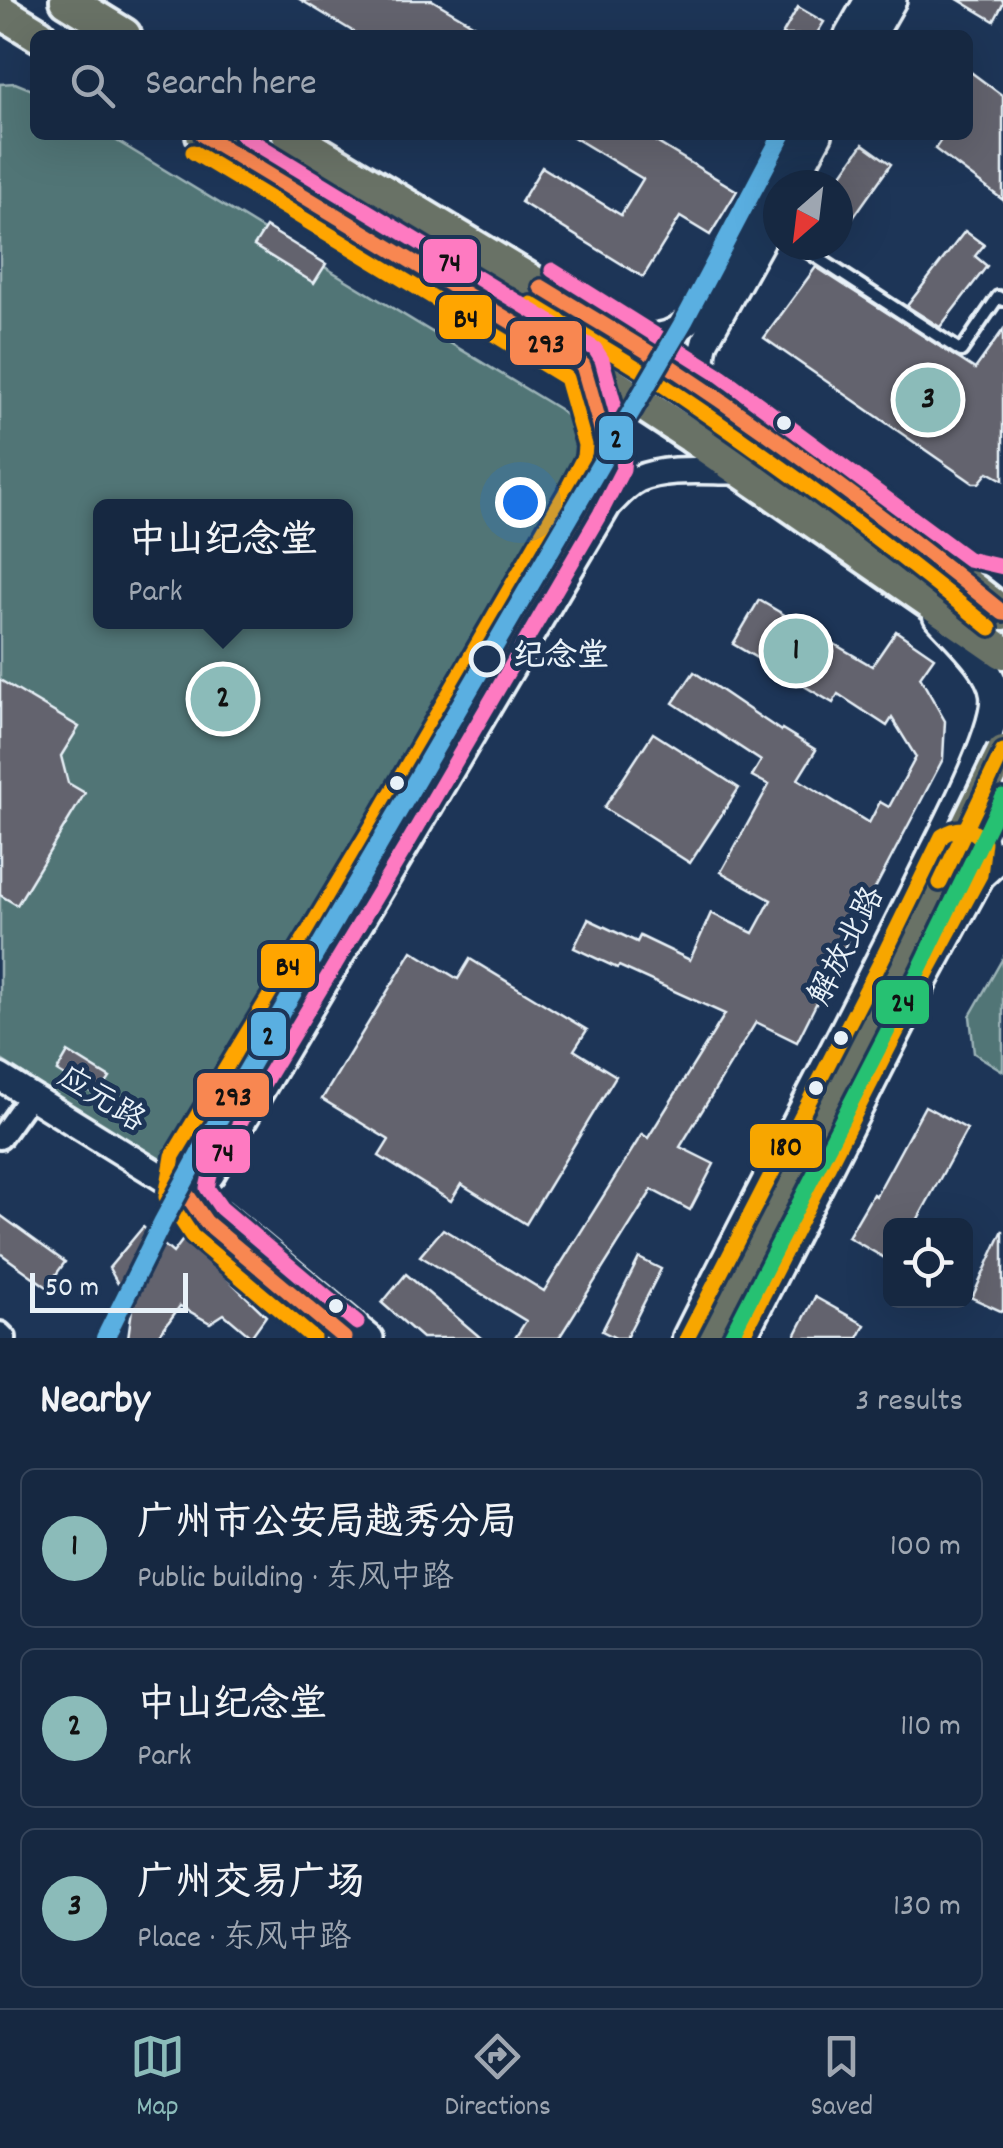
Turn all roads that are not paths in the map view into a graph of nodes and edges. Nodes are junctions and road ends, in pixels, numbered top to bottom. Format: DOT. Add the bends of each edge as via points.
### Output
graph roads {
  1 [pos="67,0"];
  2 [pos="868,0"];
  3 [pos="893,0"];
  4 [pos="0,11"];
  5 [pos="31,30"];
  6 [pos="116,30"];
  7 [pos="851,30"];
  8 [pos="877,30"];
  9 [pos="211,140"];
  10 [pos="297,140"];
  11 [pos="790,140"];
  12 [pos="816,140"];
  13 [pos="800,170"];
  14 [pos="763,243"];
  15 [pos="821,260"];
  16 [pos="1003,300"];
  17 [pos="612,330"];
  18 [pos="583,366"];
  19 [pos="710,392"];
  20 [pos="742,471"];
  21 [pos="959,577"];
  22 [pos="1003,588"];
  23 [pos="917,593"];
  24 [pos="1003,598"];
  25 [pos="1003,613"];
  26 [pos="1003,652"];
  27 [pos="1003,675"];
  28 [pos="1003,751"];
  29 [pos="1003,781"];
  30 [pos="942,836"];
  31 [pos="1003,854"];
  32 [pos="980,876"];
  33 [pos="0,1076"];
  34 [pos="30,1096"];
  35 [pos="0,1138"];
  36 [pos="185,1192"];
  37 [pos="344,1338"];
  38 [pos="370,1338"];
  39 [pos="687,1338"];
  40 [pos="708,1338"];
  41 [pos="722,1338"];
  42 [pos="741,1338"];
  1 -- 6 [label="highway"];
  2 -- 7 [label="street"];
  3 -- 8 [label="street"];
  4 -- 5 [label="highway"];
  9 -- 18 [label="highway"];
  10 -- 17 [label="highway"];
  11 -- 17 [label="street" via="692,320 668,334 641,338"];
  12 -- 13 [label="street"];
  14 -- 19 [label="street" via="705,342 703,374"];
  15 -- 16 [label="lane" via="961,350 998,297"];
  17 -- 19 [label="highway"];
  18 -- 20 [label="highway"];
  18 -- 36 [label="street" via="605,443 598,477 192,1163"];
  19 -- 21 [label="highway"];
  20 -- 23 [label="highway"];
  20 -- 36 [label="street" via="654,474 626,486 608,505 211,1175"];
  21 -- 22 [label="main road"];
  21 -- 24 [label="main road"];
  21 -- 25 [label="highway"];
  23 -- 26 [label="highway"];
  23 -- 27 [label="main road"];
  23 -- 30 [label="main road, 解放北路" via="978,662 995,694 978,758"];
  28 -- 40 [label="main road, 解放北路, bridge"];
  29 -- 41 [label="main road, 解放北路"];
  30 -- 32 [label="street" via="962,827 981,836"];
  30 -- 39 [label="main road, 解放北路"];
  31 -- 32 [label="main road"];
  32 -- 42 [label="main road"];
  33 -- 34 [label="street, 应元路"];
  34 -- 35 [label="street"];
  34 -- 36 [label="street, 应元路"];
  36 -- 37 [label="street, 应元路" via="206,1222"];
  36 -- 38 [label="street" via="222,1214"];
}
